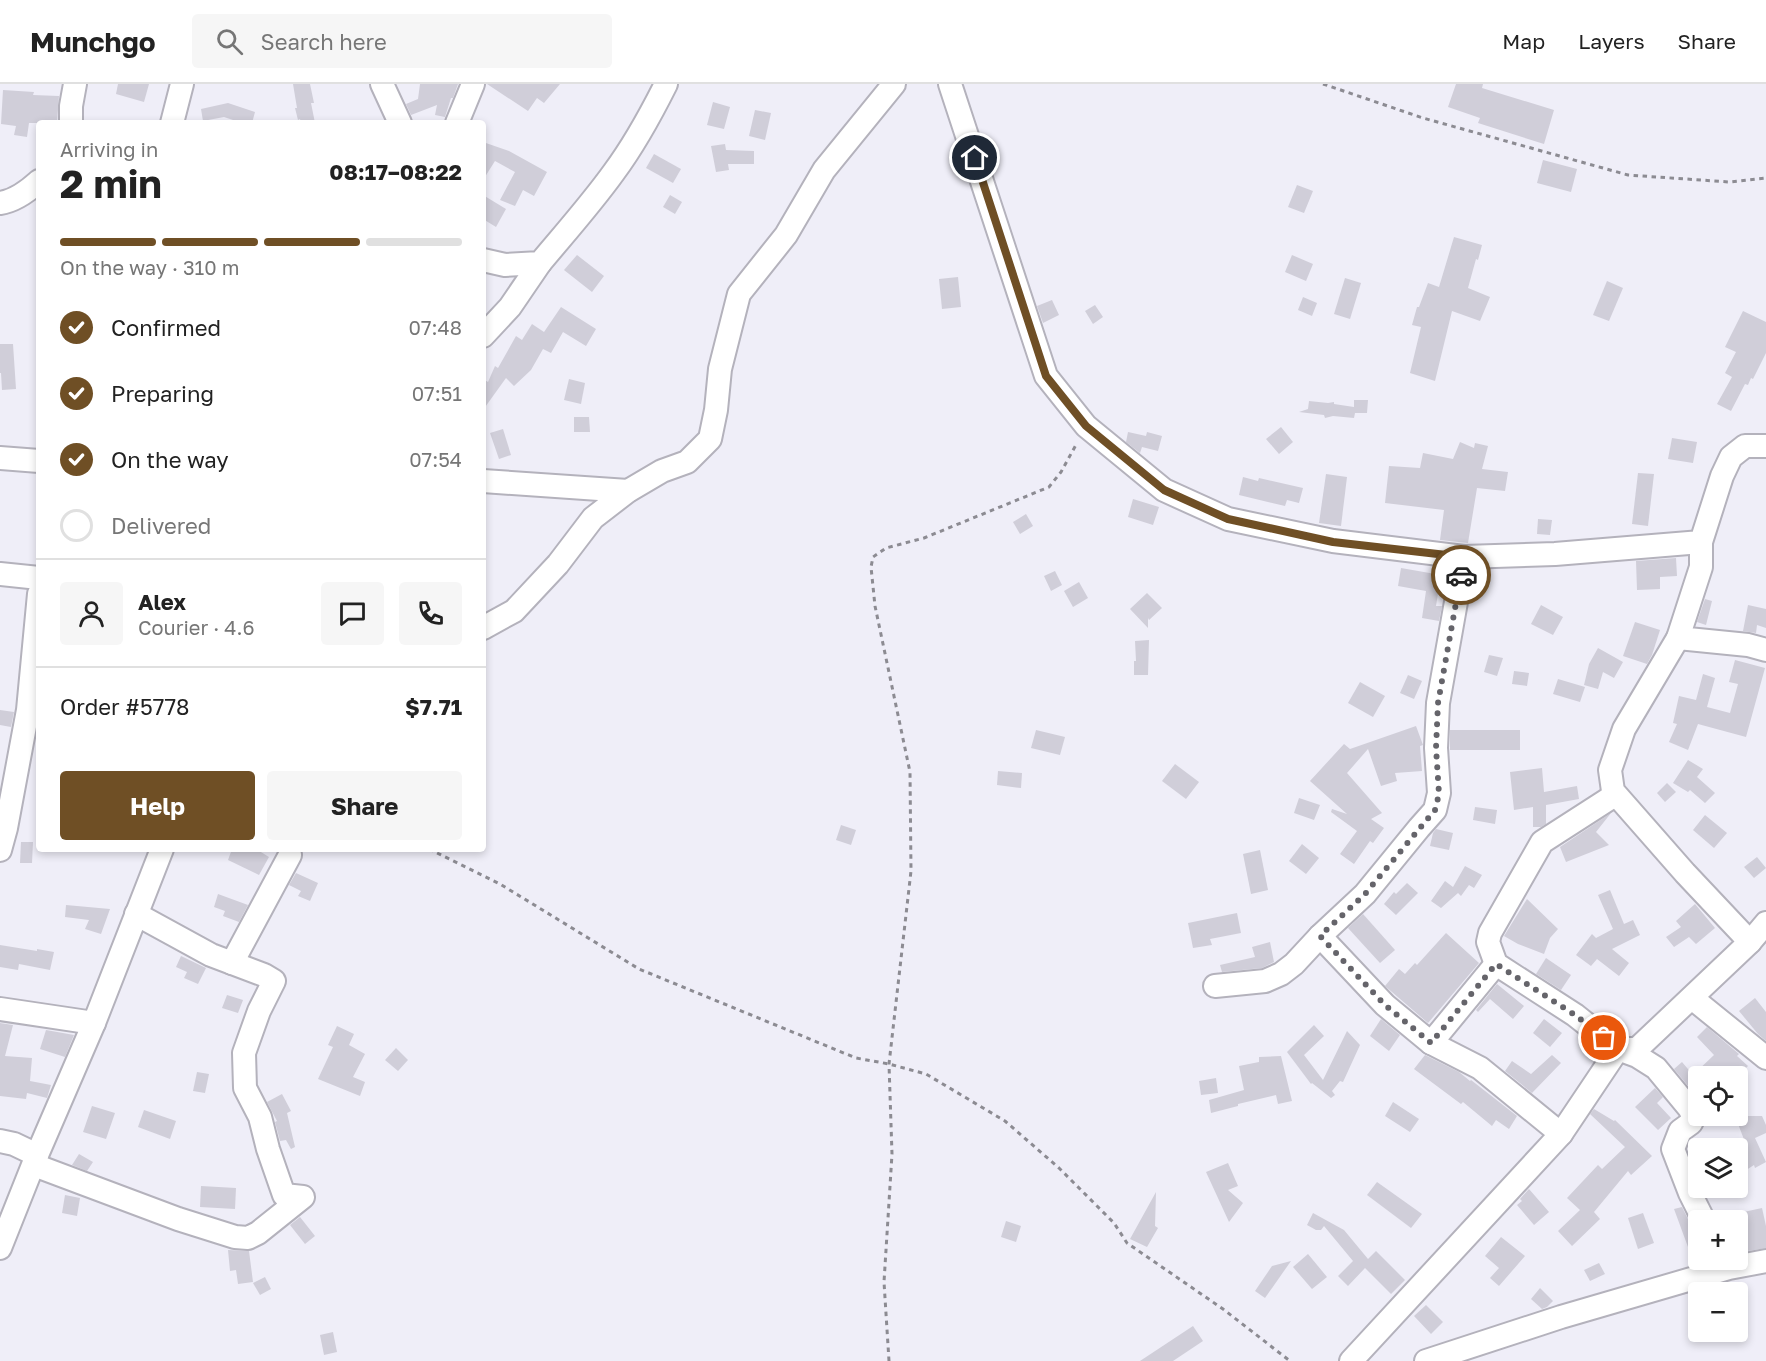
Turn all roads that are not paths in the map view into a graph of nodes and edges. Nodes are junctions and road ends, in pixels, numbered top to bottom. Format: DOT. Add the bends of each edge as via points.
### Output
graph roads {
  1 [pos="75,84"];
  2 [pos="182,84"];
  3 [pos="382,84"];
  4 [pos="473,84"];
  5 [pos="666,84"];
  6 [pos="894,84"];
  7 [pos="950,84"];
  8 [pos="71,120"];
  9 [pos="173,120"];
  10 [pos="398,120"];
  11 [pos="459,120"];
  12 [pos="36,184"];
  13 [pos="0,203"];
  14 [pos="486,261"];
  15 [pos="540,263"];
  16 [pos="486,333"];
  17 [pos="1765,443"];
  18 [pos="0,458"];
  19 [pos="36,461"];
  20 [pos="486,482"];
  21 [pos="628,491"];
  22 [pos="1701,542"];
  23 [pos="1464,557"];
  24 [pos="0,574"];
  25 [pos="36,578"];
  26 [pos="36,626"];
  27 [pos="486,626"];
  28 [pos="1678,638"];
  29 [pos="1766,650"];
  30 [pos="1615,795"];
  31 [pos="0,850"];
  32 [pos="161,852"];
  33 [pos="290,855"];
  34 [pos="136,914"];
  35 [pos="1766,923"];
  36 [pos="1320,936"];
  37 [pos="1750,942"];
  38 [pos="232,963"];
  39 [pos="1496,964"];
  40 [pos="1215,986"];
  41 [pos="1692,998"];
  42 [pos="0,1009"];
  43 [pos="94,1023"];
  44 [pos="1431,1043"];
  45 [pos="1618,1049"];
  46 [pos="1766,1058"];
  47 [pos="1561,1134"];
  48 [pos="0,1141"];
  49 [pos="36,1160"];
  50 [pos="1698,1210"];
  51 [pos="0,1248"];
  52 [pos="1766,1261"];
  53 [pos="1748,1262"];
  54 [pos="1708,1270"];
  55 [pos="1480,1353"];
  56 [pos="1351,1361"];
  57 [pos="1426,1361"];
  1 -- 8 [label="street"];
  2 -- 9 [label="street"];
  3 -- 10 [label="street"];
  4 -- 11 [label="street"];
  5 -- 15 [label="street" via="615,171"];
  6 -- 21 [label="street" via="824,170 786,235 739,294 720,369 710,439 687,462"];
  7 -- 23 [label="street" via="1046,376 1086,426 1164,490 1228,519 1333,542"];
  12 -- 13 [label="street"];
  14 -- 15 [label="street" via="505,265"];
  15 -- 16 [label="street" via="510,307"];
  17 -- 22 [label="street" via="1745,446 1731,457"];
  18 -- 19 [label="street"];
  20 -- 21 [label="street"];
  21 -- 27 [label="street" via="593,518 558,564 514,611"];
  22 -- 23 [label="street"];
  22 -- 28 [label="street" via="1701,567"];
  23 -- 36 [label="street" via="1438,703 1439,794 1435,810 1365,894"];
  24 -- 25 [label="street"];
  26 -- 31 [label="street" via="28,710"];
  28 -- 29 [label="street"];
  28 -- 30 [label="street" via="1624,729 1610,770"];
  30 -- 37 [label="street"];
  30 -- 39 [label="street" via="1542,842 1490,933 1488,942"];
  32 -- 34 [label="street"];
  33 -- 38 [label="street"];
  34 -- 38 [label="street"];
  34 -- 43 [label="street"];
  35 -- 37 [label="street"];
  36 -- 40 [label="street" via="1281,974 1265,981"];
  36 -- 44 [label="street" via="1385,1005"];
  37 -- 41 [label="street"];
  38 -- 49 [label="street" via="274,981 244,1053 245,1088 260,1117 284,1195 303,1197 258,1233 248,1238 235,1237 178,1219"];
  39 -- 44 [label="street"];
  39 -- 45 [label="street" via="1575,1015"];
  41 -- 45 [label="street" via="1637,1049"];
  41 -- 46 [label="street"];
  42 -- 43 [label="street"];
  43 -- 49 [label="street"];
  44 -- 47 [label="street" via="1480,1068"];
  45 -- 47 [label="street"];
  45 -- 50 [label="street" via="1656,1068 1694,1117 1680,1131 1673,1149"];
  47 -- 56 [label="street"];
  48 -- 49 [label="street" via="14,1144"];
  49 -- 51 [label="street"];
  52 -- 53 [label="street"];
  54 -- 55 [label="street" via="1561,1317"];
  55 -- 57 [label="street"];
}
